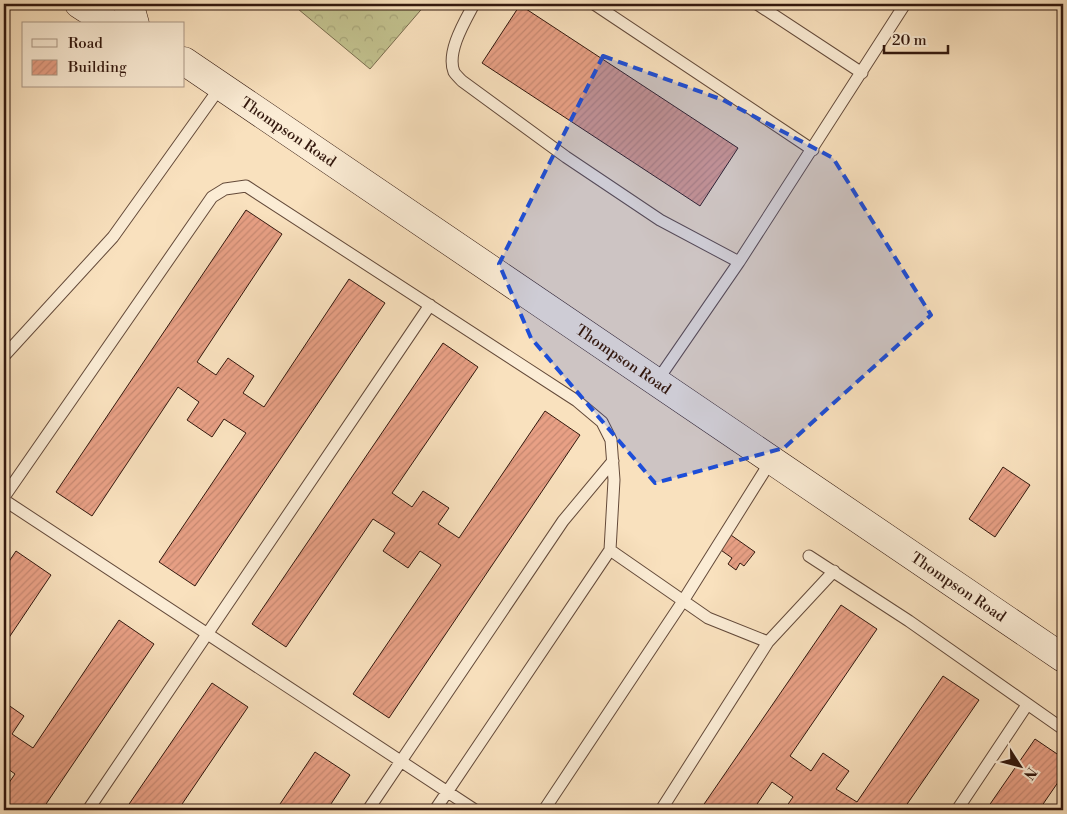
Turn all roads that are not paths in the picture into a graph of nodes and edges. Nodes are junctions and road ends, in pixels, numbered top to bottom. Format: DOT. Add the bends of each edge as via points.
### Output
graph roads {
  1 [pos="79,4"];
  2 [pos="126,4"];
  3 [pos="474,4"];
  4 [pos="594,4"];
  5 [pos="757,4"];
  6 [pos="906,4"];
  7 [pos="107,22"];
  8 [pos="134,22"];
  9 [pos="185,62"];
  10 [pos="862,73"];
  11 [pos="221,86"];
  12 [pos="813,150"];
  13 [pos="739,262"];
  14 [pos="430,305"];
  15 [pos="4,356"];
  16 [pos="657,381"];
  17 [pos="772,459"];
  18 [pos="613,461"];
  19 [pos="4,498"];
  20 [pos="610,550"];
  21 [pos="810,556"];
  22 [pos="834,571"];
  23 [pos="683,601"];
  24 [pos="207,634"];
  25 [pos="768,642"];
  26 [pos="1063,658"];
  27 [pos="1027,706"];
  28 [pos="1063,729"];
  29 [pos="400,762"];
  30 [pos="447,793"];
  31 [pos="88,810"];
  32 [pos="368,810"];
  33 [pos="435,810"];
  34 [pos="475,810"];
  35 [pos="544,810"];
  36 [pos="661,810"];
  37 [pos="957,810"];
  1 -- 7 [label="main road"];
  2 -- 8 [label="main road" via="130,6"];
  3 -- 13 [label="lane" via="456,41 452,63 454,72 462,81 660,220"];
  4 -- 12 [label="lane"];
  5 -- 10 [label="lane"];
  6 -- 10 [label="lane"];
  9 -- 11 [label="main road, Thompson Road"];
  10 -- 12 [label="lane"];
  11 -- 15 [label="lane" via="114,237"];
  11 -- 16 [label="main road, Thompson Road"];
  12 -- 13 [label="lane"];
  13 -- 16 [label="lane"];
  14 -- 18 [label="lane" via="596,416 610,440"];
  14 -- 19 [label="lane" via="246,186 225,189 212,197"];
  14 -- 24 [label="lane"];
  16 -- 17 [label="main road, Thompson Road"];
  17 -- 23 [label="lane"];
  17 -- 26 [label="main road, Thompson Road"];
  18 -- 20 [label="lane"];
  18 -- 29 [label="lane" via="564,521"];
  19 -- 24 [label="lane"];
  20 -- 23 [label="lane"];
  20 -- 30 [label="lane"];
  21 -- 22 [label="lane"];
  22 -- 25 [label="lane"];
  22 -- 27 [label="lane"];
  23 -- 25 [label="lane" via="708,618"];
  23 -- 35 [label="lane"];
  24 -- 29 [label="lane"];
  24 -- 31 [label="lane"];
  25 -- 36 [label="lane"];
  27 -- 28 [label="lane"];
  27 -- 37 [label="lane"];
  29 -- 30 [label="lane"];
  29 -- 32 [label="lane"];
  30 -- 33 [label="lane"];
  30 -- 34 [label="lane"];
}
